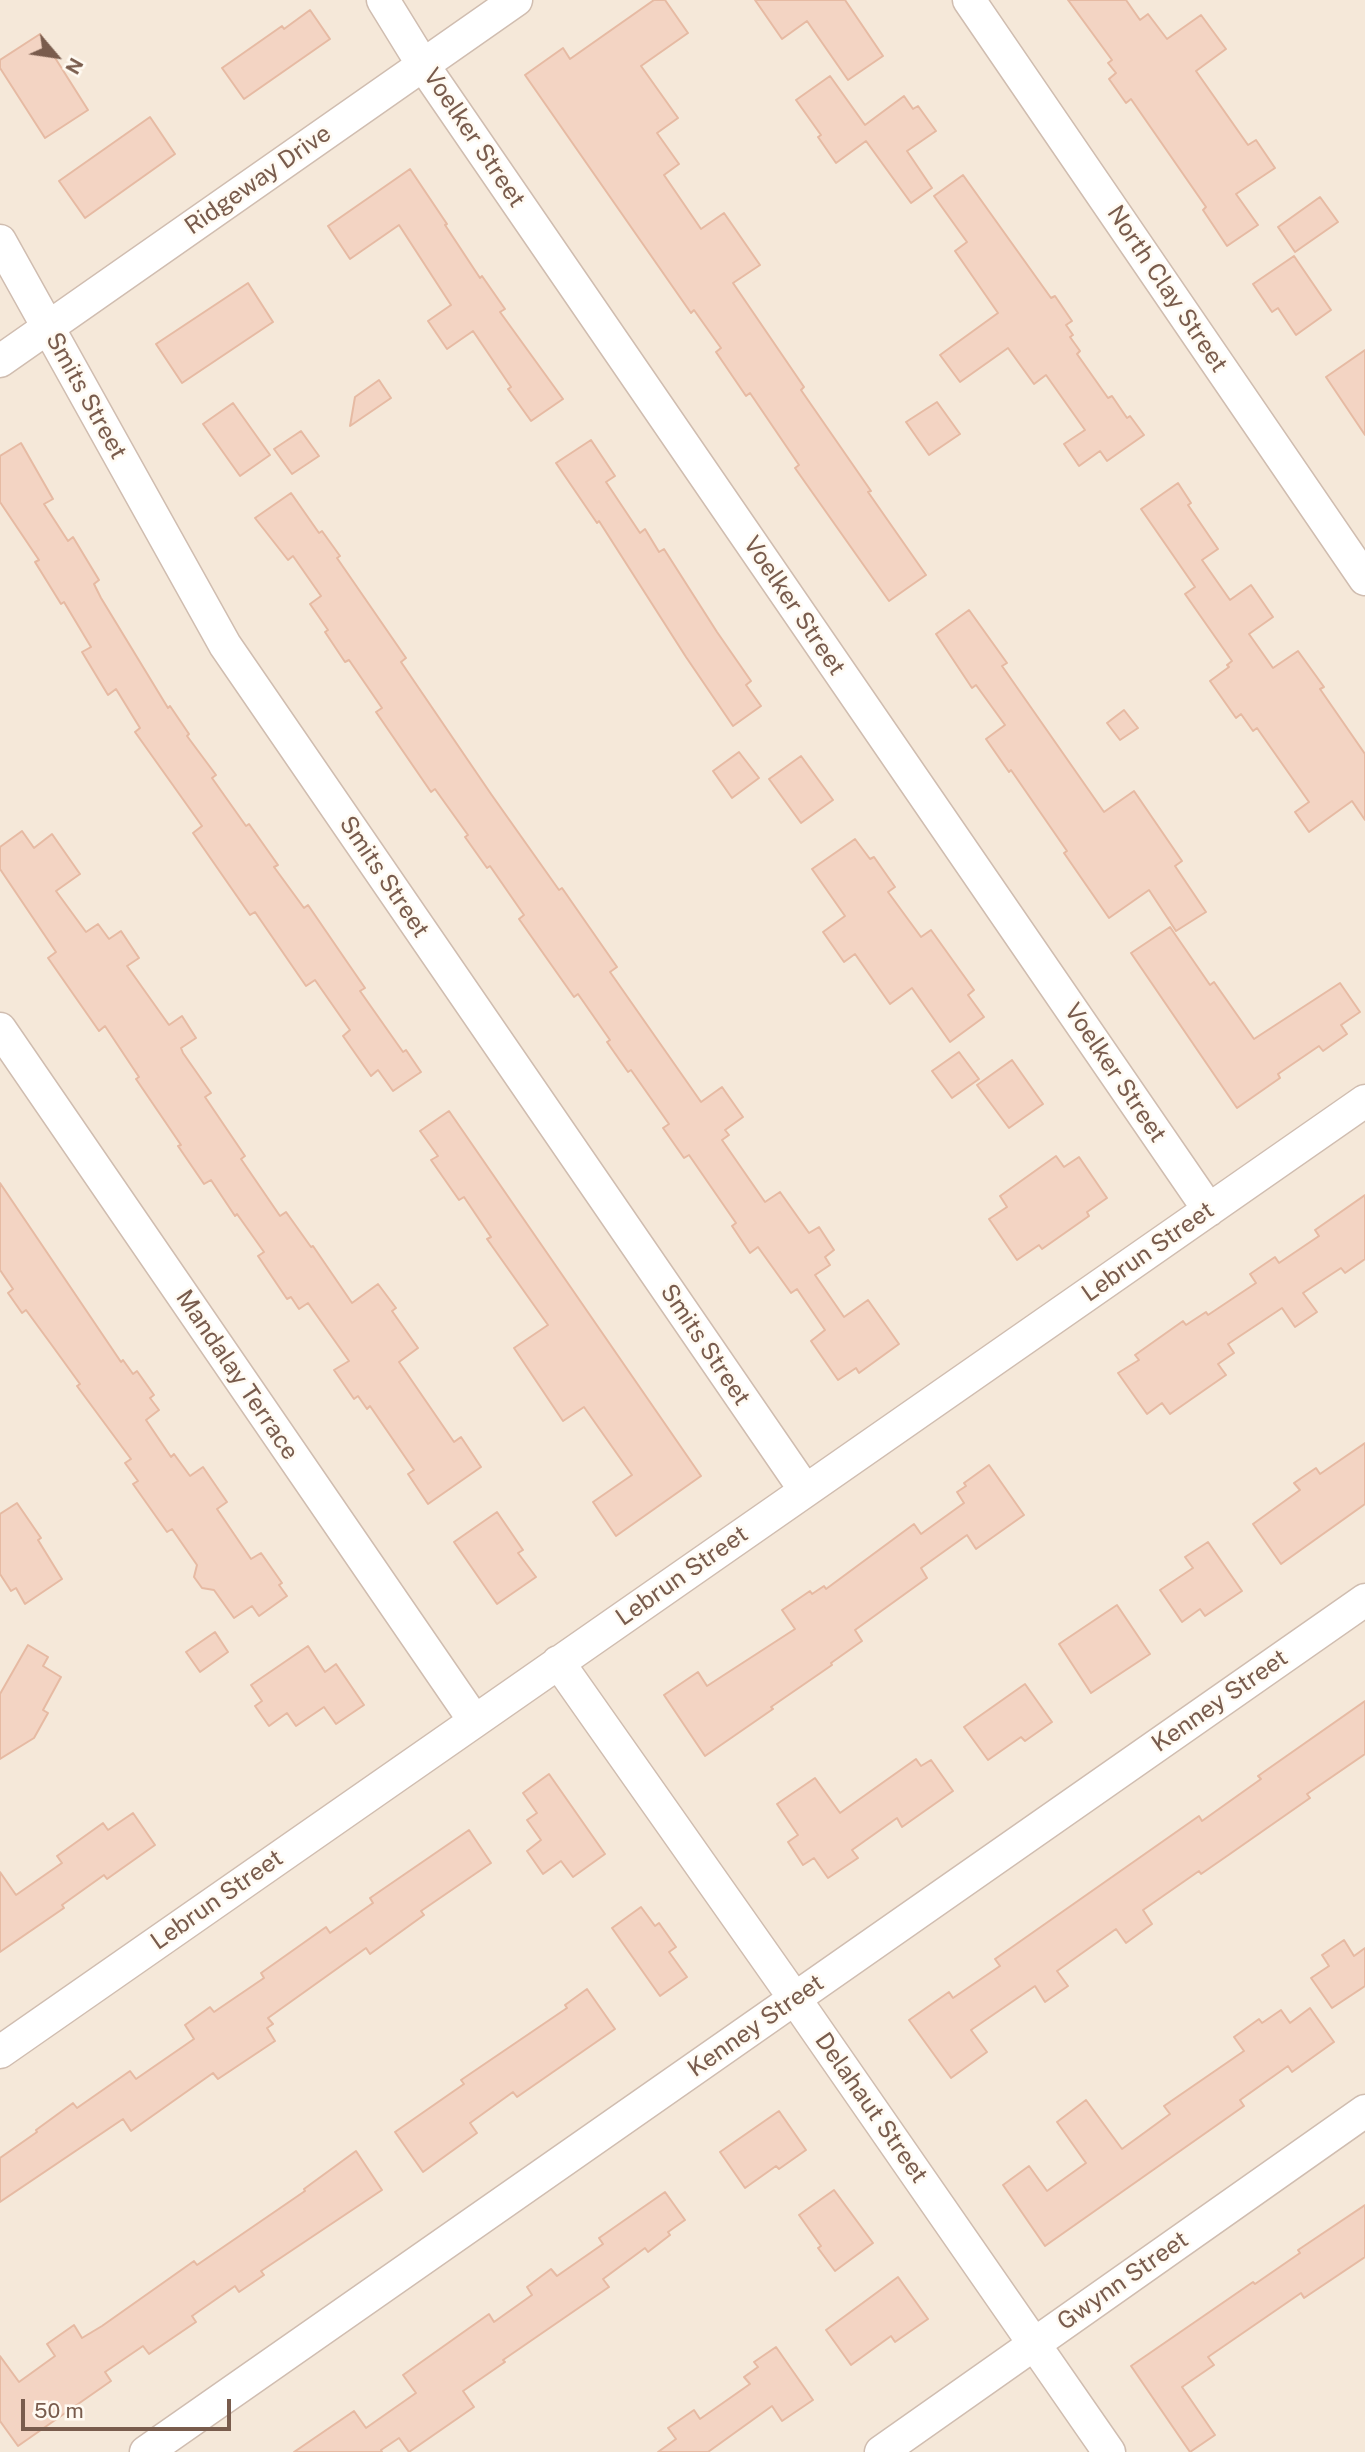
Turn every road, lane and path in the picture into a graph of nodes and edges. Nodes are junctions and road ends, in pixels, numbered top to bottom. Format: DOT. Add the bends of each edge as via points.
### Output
graph roads {
  1 [pos="383,0"];
  2 [pos="516,0"];
  3 [pos="969,0"];
  4 [pos="423,65"];
  5 [pos="0,241"];
  6 [pos="48,327"];
  7 [pos="0,361"];
  8 [pos="1365,579"];
  9 [pos="0,1029"];
  10 [pos="1365,1101"];
  11 [pos="1209,1210"];
  12 [pos="805,1490"];
  13 [pos="1365,1600"];
  14 [pos="558,1662"];
  15 [pos="474,1720"];
  16 [pos="795,1999"];
  17 [pos="0,2052"];
  18 [pos="1365,2111"];
  19 [pos="1035,2343"];
  20 [pos="146,2452"];
  21 [pos="881,2452"];
  22 [pos="1109,2452"];
  1 -- 4 [label="street, Voelker Street"];
  2 -- 4 [label="street, Ridgeway Drive"];
  3 -- 8 [label="street, North Clay Street"];
  4 -- 6 [label="street, Ridgeway Drive"];
  4 -- 11 [label="street, Voelker Street"];
  5 -- 6 [label="street, Smits Street"];
  6 -- 7 [label="street, Ridgeway Drive"];
  6 -- 12 [label="street, Smits Street" via="225,645"];
  9 -- 15 [label="street, Mandalay Terrace"];
  10 -- 11 [label="street, Lebrun Street"];
  11 -- 12 [label="street, Lebrun Street"];
  12 -- 14 [label="street, Lebrun Street"];
  13 -- 16 [label="street, Kenney Street"];
  14 -- 15 [label="street, Lebrun Street"];
  14 -- 16 [label="street, Delahaut Street"];
  15 -- 17 [label="street, Lebrun Street"];
  16 -- 19 [label="street, Delahaut Street"];
  16 -- 20 [label="street, Kenney Street"];
  18 -- 19 [label="street, Gwynn Street"];
  19 -- 21 [label="street, Gwynn Street"];
  19 -- 22 [label="street, Delahaut Street"];
}
